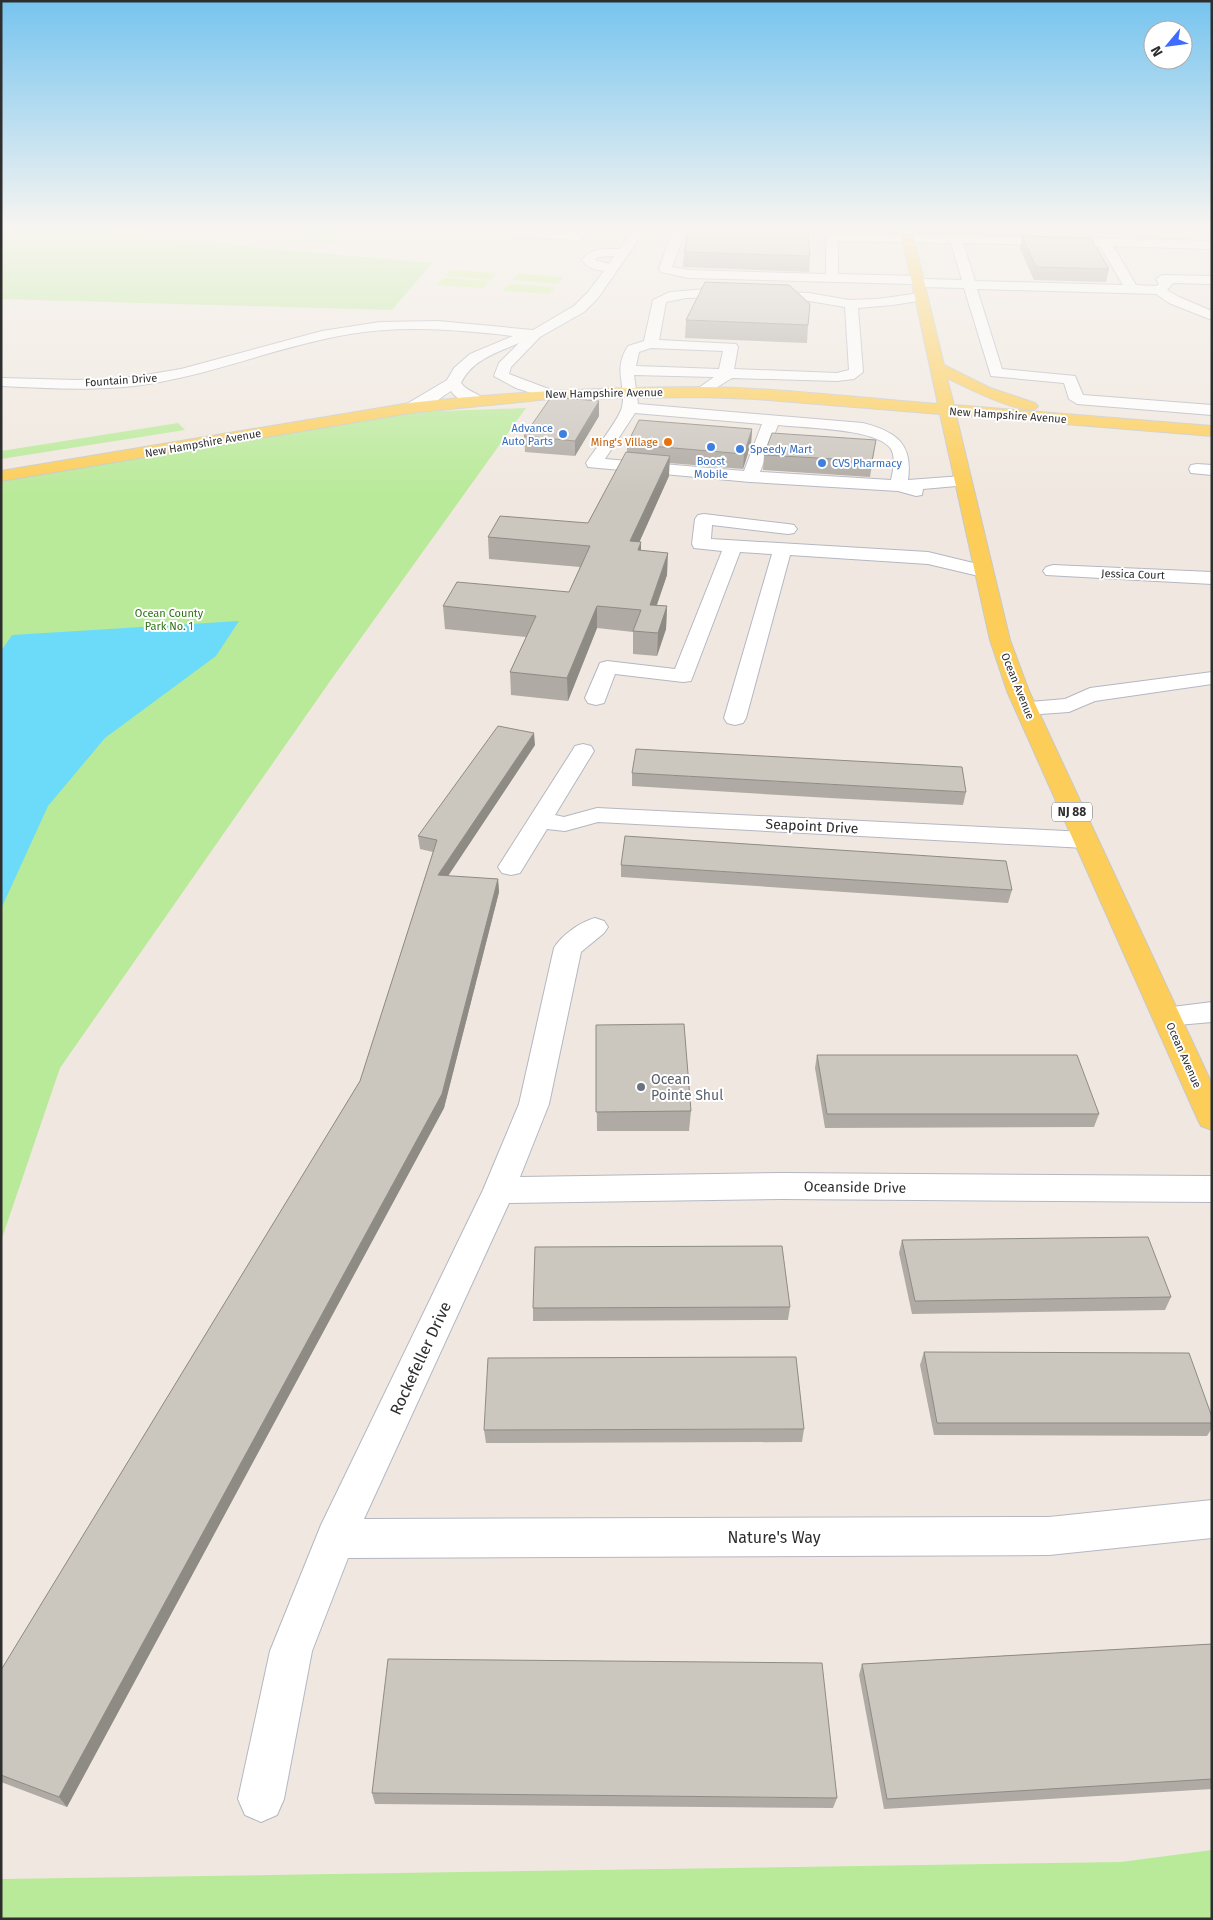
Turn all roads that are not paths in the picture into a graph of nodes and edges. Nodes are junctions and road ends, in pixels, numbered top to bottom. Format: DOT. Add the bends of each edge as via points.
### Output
graph roads {
  1 [pos="915,316"];
  2 [pos="566,317"];
  3 [pos="657,317"];
  4 [pos="853,317"];
  5 [pos="980,317"];
  6 [pos="535,334"];
  7 [pos="505,344"];
  8 [pos="651,344"];
  9 [pos="524,347"];
  10 [pos="836,362"];
  11 [pos="856,362"];
  12 [pos="936,366"];
  13 [pos="730,367"];
  14 [pos="628,370"];
  15 [pos="501,376"];
  16 [pos="1,382"];
  17 [pos="453,382"];
  18 [pos="630,392"];
  19 [pos="701,392"];
  20 [pos="549,394"];
  21 [pos="744,394"];
  22 [pos="482,399"];
  23 [pos="410,408"];
  24 [pos="630,408"];
  25 [pos="946,410"];
  26 [pos="1212,410"];
  27 [pos="772,420"];
  28 [pos="1074,420"];
  29 [pos="620,423"];
  30 [pos="639,425"];
  31 [pos="1212,431"];
  32 [pos="746,434"];
  33 [pos="766,436"];
  34 [pos="785,438"];
  35 [pos="860,444"];
  36 [pos="898,447"];
  37 [pos="1,476"];
  38 [pos="750,477"];
  39 [pos="962,480"];
  40 [pos="899,486"];
  41 [pos="966,500"];
  42 [pos="788,529"];
  43 [pos="733,546"];
  44 [pos="977,547"];
  45 [pos="782,550"];
  46 [pos="928,558"];
  47 [pos="983,571"];
  48 [pos="1053,571"];
  49 [pos="1212,578"];
  50 [pos="1212,678"];
  51 [pos="596,698"];
  52 [pos="1022,699"];
  53 [pos="735,718"];
  54 [pos="583,751"];
  55 [pos="541,820"];
  56 [pos="1085,840"];
  57 [pos="511,867"];
  58 [pos="595,927"];
  59 [pos="1212,1012"];
  60 [pos="1166,1016"];
  61 [pos="1212,1118"];
  62 [pos="1212,1189"];
  63 [pos="499,1190"];
  64 [pos="1212,1519"];
  65 [pos="335,1539"];
  66 [pos="261,1799"];
  1 -- 12 [label="main road, Ocean Avenue / NJ 88"];
  2 -- 6 [label="street"];
  3 -- 8 [label="street"];
  4 -- 11 [label="street"];
  5 -- 26 [label="street" via="996,373 1070,379 1077,399"];
  6 -- 7 [label="street"];
  6 -- 9 [label="street"];
  6 -- 16 [label="street, Fountain Drive" via="452,326 382,326 294,341 151,380 105,384"];
  7 -- 9 [label="street"];
  7 -- 17 [label="street" via="475,357 459,371"];
  8 -- 13 [label="street" via="731,347"];
  8 -- 14 [label="street" via="635,348"];
  9 -- 15 [label="street" via="504,366"];
  10 -- 11 [label="street"];
  11 -- 13 [label="street" via="856,372 846,376"];
  12 -- 25 [label="main road, Ocean Avenue / NJ 88"];
  12 -- 28 [label="main road" via="999,396"];
  13 -- 14 [label="street"];
  13 -- 19 [label="street"];
  13 -- 21 [label="street"];
  14 -- 18 [label="street"];
  15 -- 20 [label="street"];
  15 -- 22 [label="street" via="498,390"];
  17 -- 22 [label="street" via="462,394"];
  17 -- 23 [label="street"];
  18 -- 19 [label="main road, New Hampshire Avenue"];
  18 -- 20 [label="main road, New Hampshire Avenue"];
  18 -- 24 [label="street"];
  19 -- 21 [label="main road, New Hampshire Avenue"];
  20 -- 22 [label="main road, New Hampshire Avenue"];
  21 -- 25 [label="main road, New Hampshire Avenue"];
  22 -- 23 [label="main road, New Hampshire Avenue"];
  23 -- 37 [label="main road, New Hampshire Avenue"];
  24 -- 27 [label="street"];
  24 -- 29 [label="street"];
  25 -- 28 [label="main road, New Hampshire Avenue"];
  25 -- 39 [label="main road, Ocean Avenue / NJ 88"];
  27 -- 33 [label="street"];
  27 -- 36 [label="street" via="863,428"];
  28 -- 31 [label="main road, New Hampshire Avenue"];
  29 -- 30 [label="street"];
  29 -- 38 [label="street" via="594,463"];
  32 -- 33 [label="street"];
  33 -- 34 [label="street"];
  33 -- 38 [label="street"];
  35 -- 36 [label="street"];
  36 -- 40 [label="street" via="903,460"];
  38 -- 40 [label="street"];
  39 -- 40 [label="street"];
  39 -- 41 [label="main road, Ocean Avenue / NJ 88"];
  40 -- 41 [label="street"];
  41 -- 44 [label="main road, Ocean Avenue / NJ 88"];
  42 -- 43 [label="street" via="704,519 701,544"];
  43 -- 45 [label="street"];
  43 -- 51 [label="street" via="683,676 607,667"];
  44 -- 46 [label="street"];
  44 -- 47 [label="main road, Ocean Avenue / NJ 88"];
  45 -- 46 [label="street"];
  45 -- 53 [label="street"];
  46 -- 47 [label="street"];
  47 -- 52 [label="main road, Ocean Avenue / NJ 88" via="1000,640"];
  48 -- 49 [label="street, Jessica Court"];
  50 -- 52 [label="street" via="1090,695 1069,705"];
  52 -- 56 [label="main road, Ocean Avenue / NJ 88"];
  54 -- 55 [label="street"];
  55 -- 56 [label="street, Seapoint Drive" via="564,824 596,815"];
  55 -- 57 [label="street"];
  56 -- 60 [label="main road, Ocean Avenue / NJ 88"];
  58 -- 63 [label="street, Rockefeller Drive" via="568,948 534,1104"];
  59 -- 60 [label="street"];
  60 -- 61 [label="main road, Ocean Avenue / NJ 88"];
  62 -- 63 [label="street, Oceanside Drive" via="782,1186"];
  63 -- 65 [label="street, Rockefeller Drive"];
  64 -- 65 [label="street, Nature's Way" via="1049,1536"];
  65 -- 66 [label="street, Rockefeller Drive" via="291,1651"];
}
